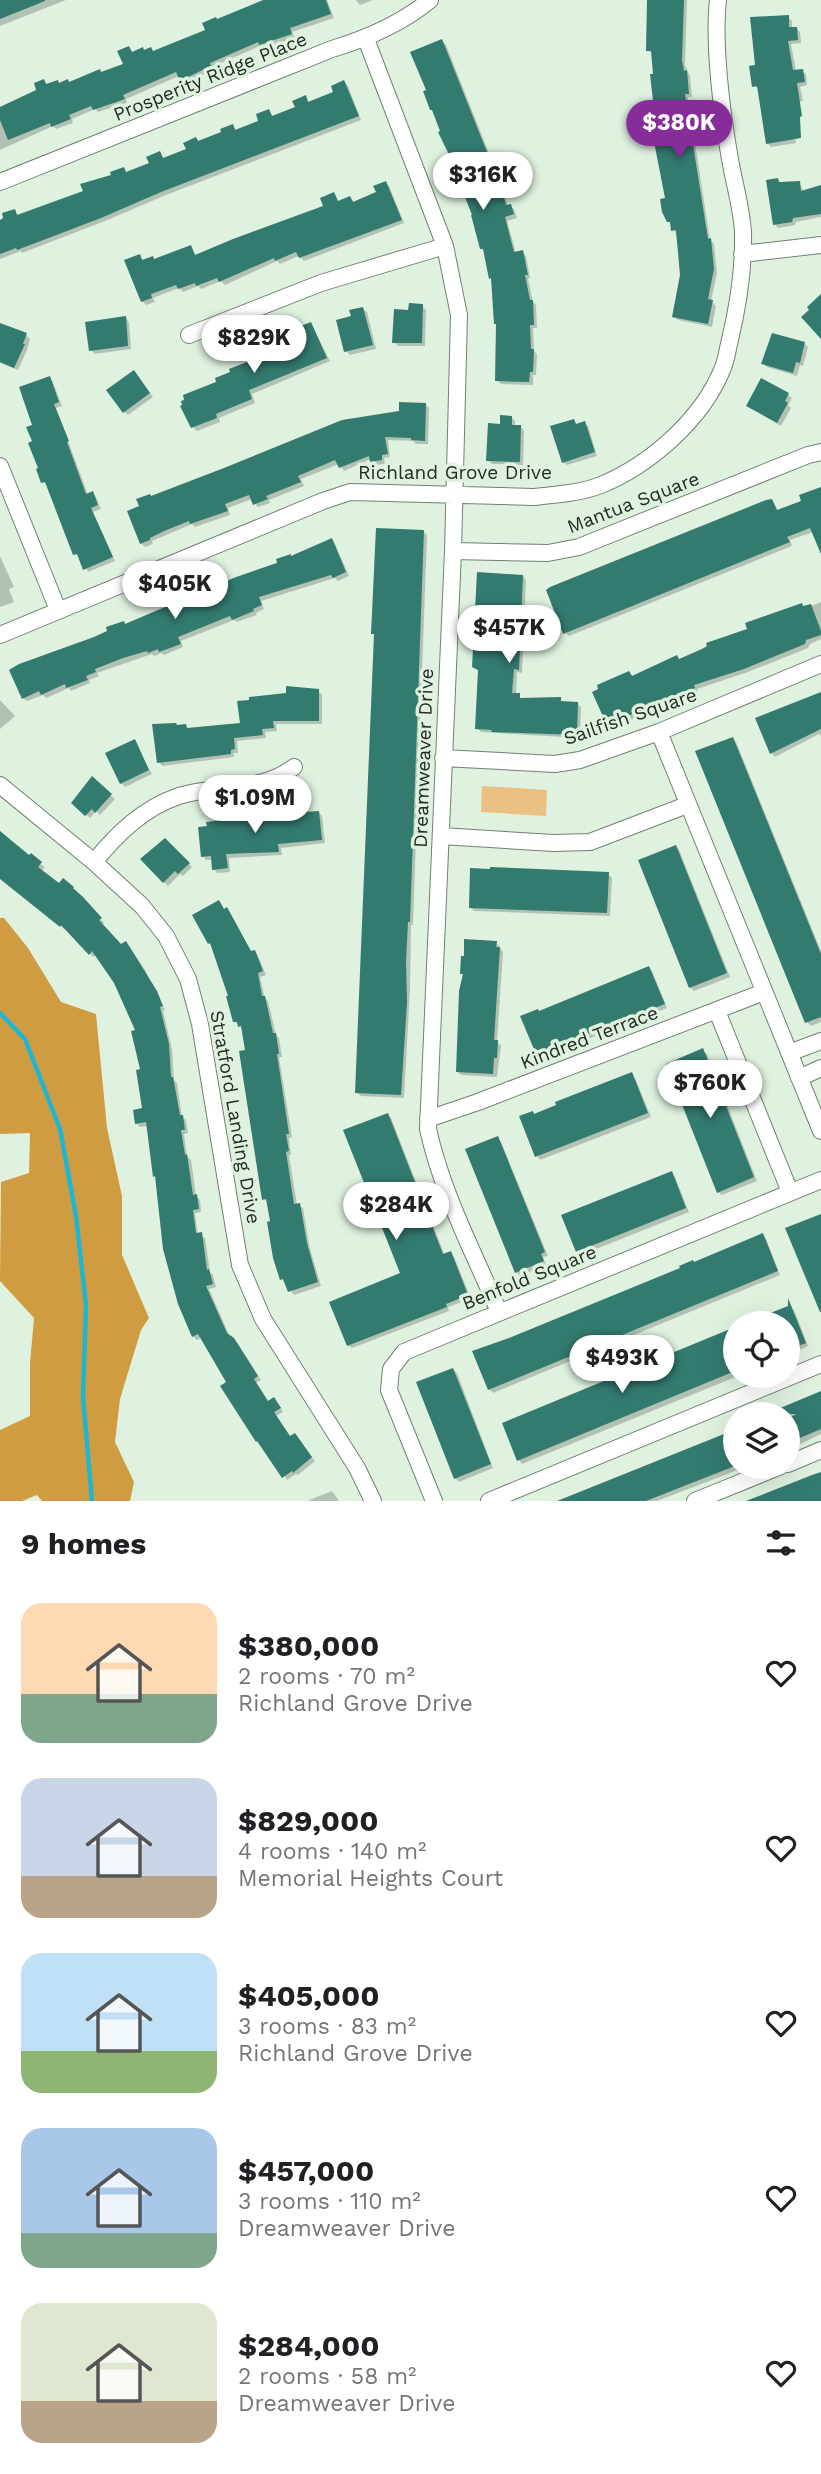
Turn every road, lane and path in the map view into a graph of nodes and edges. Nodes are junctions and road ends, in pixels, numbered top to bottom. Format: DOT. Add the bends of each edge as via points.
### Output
graph roads {
  1 [pos="430,0"];
  2 [pos="718,0"];
  3 [pos="366,39"];
  4 [pos="0,182"];
  5 [pos="821,245"];
  6 [pos="445,246"];
  7 [pos="742,254"];
  8 [pos="188,335"];
  9 [pos="821,452"];
  10 [pos="0,466"];
  11 [pos="454,495"];
  12 [pos="453,551"];
  13 [pos="58,610"];
  14 [pos="0,635"];
  15 [pos="821,664"];
  16 [pos="659,732"];
  17 [pos="443,758"];
  18 [pos="294,767"];
  19 [pos="0,785"];
  20 [pos="687,805"];
  21 [pos="441,835"];
  22 [pos="94,862"];
  23 [pos="764,992"];
  24 [pos="717,1011"];
  25 [pos="821,1041"];
  26 [pos="789,1054"];
  27 [pos="821,1068"];
  28 [pos="799,1078"];
  29 [pos="428,1119"];
  30 [pos="821,1131"];
  31 [pos="821,1180"];
  32 [pos="790,1192"];
  33 [pos="499,1312"];
  34 [pos="821,1364"];
  35 [pos="821,1450"];
  36 [pos="800,1459"];
  37 [pos="748,1479"];
  38 [pos="517,1496"];
  39 [pos="373,1501"];
  40 [pos="434,1501"];
  41 [pos="489,1501"];
  42 [pos="695,1501"];
  1 -- 3 [label="street, Prosperity Ridge Place"];
  2 -- 7 [label="street, Richland Grove Drive" via="727,145 743,230"];
  3 -- 4 [label="street, Prosperity Ridge Place"];
  3 -- 6 [label="street, Dreamweaver Drive"];
  5 -- 7 [label="street"];
  6 -- 8 [label="street" via="321,283"];
  6 -- 11 [label="street, Dreamweaver Drive" via="458,315"];
  7 -- 11 [label="street, Richland Grove Drive" via="741,287 722,370 698,411 670,441 635,468 599,486 533,497"];
  9 -- 12 [label="street, Mantua Square" via="579,547 548,553"];
  10 -- 13 [label="street"];
  11 -- 12 [label="street, Dreamweaver Drive"];
  11 -- 13 [label="street, Richland Grove Drive" via="350,492"];
  12 -- 17 [label="street, Dreamweaver Drive"];
  13 -- 14 [label="street, Richland Grove Drive"];
  15 -- 16 [label="street, Sailfish Square"];
  16 -- 17 [label="street, Sailfish Square" via="555,764"];
  16 -- 20 [label="street"];
  17 -- 21 [label="street, Dreamweaver Drive"];
  18 -- 22 [label="street" via="270,781 165,802 120,833"];
  19 -- 22 [label="street, Stratford Landing Drive"];
  20 -- 21 [label="street" via="590,842"];
  20 -- 23 [label="street"];
  21 -- 29 [label="street, Dreamweaver Drive"];
  22 -- 39 [label="street, Stratford Landing Drive" via="142,906 166,936 188,979 200,1024 240,1265 263,1319"];
  23 -- 24 [label="street, Kindred Terrace"];
  23 -- 26 [label="street"];
  24 -- 29 [label="street, Kindred Terrace"];
  24 -- 32 [label="street"];
  25 -- 26 [label="street"];
  26 -- 28 [label="street"];
  27 -- 28 [label="street"];
  28 -- 30 [label="street"];
  29 -- 33 [label="street, Dreamweaver Drive" via="437,1163"];
  31 -- 32 [label="street, Benfold Square"];
  32 -- 33 [label="street, Benfold Square"];
  33 -- 40 [label="street, Benfold Square" via="404,1352 391,1369 389,1390"];
  34 -- 38 [label="street"];
  35 -- 36 [label="street"];
  37 -- 42 [label="street"];
  38 -- 41 [label="street"];
}
